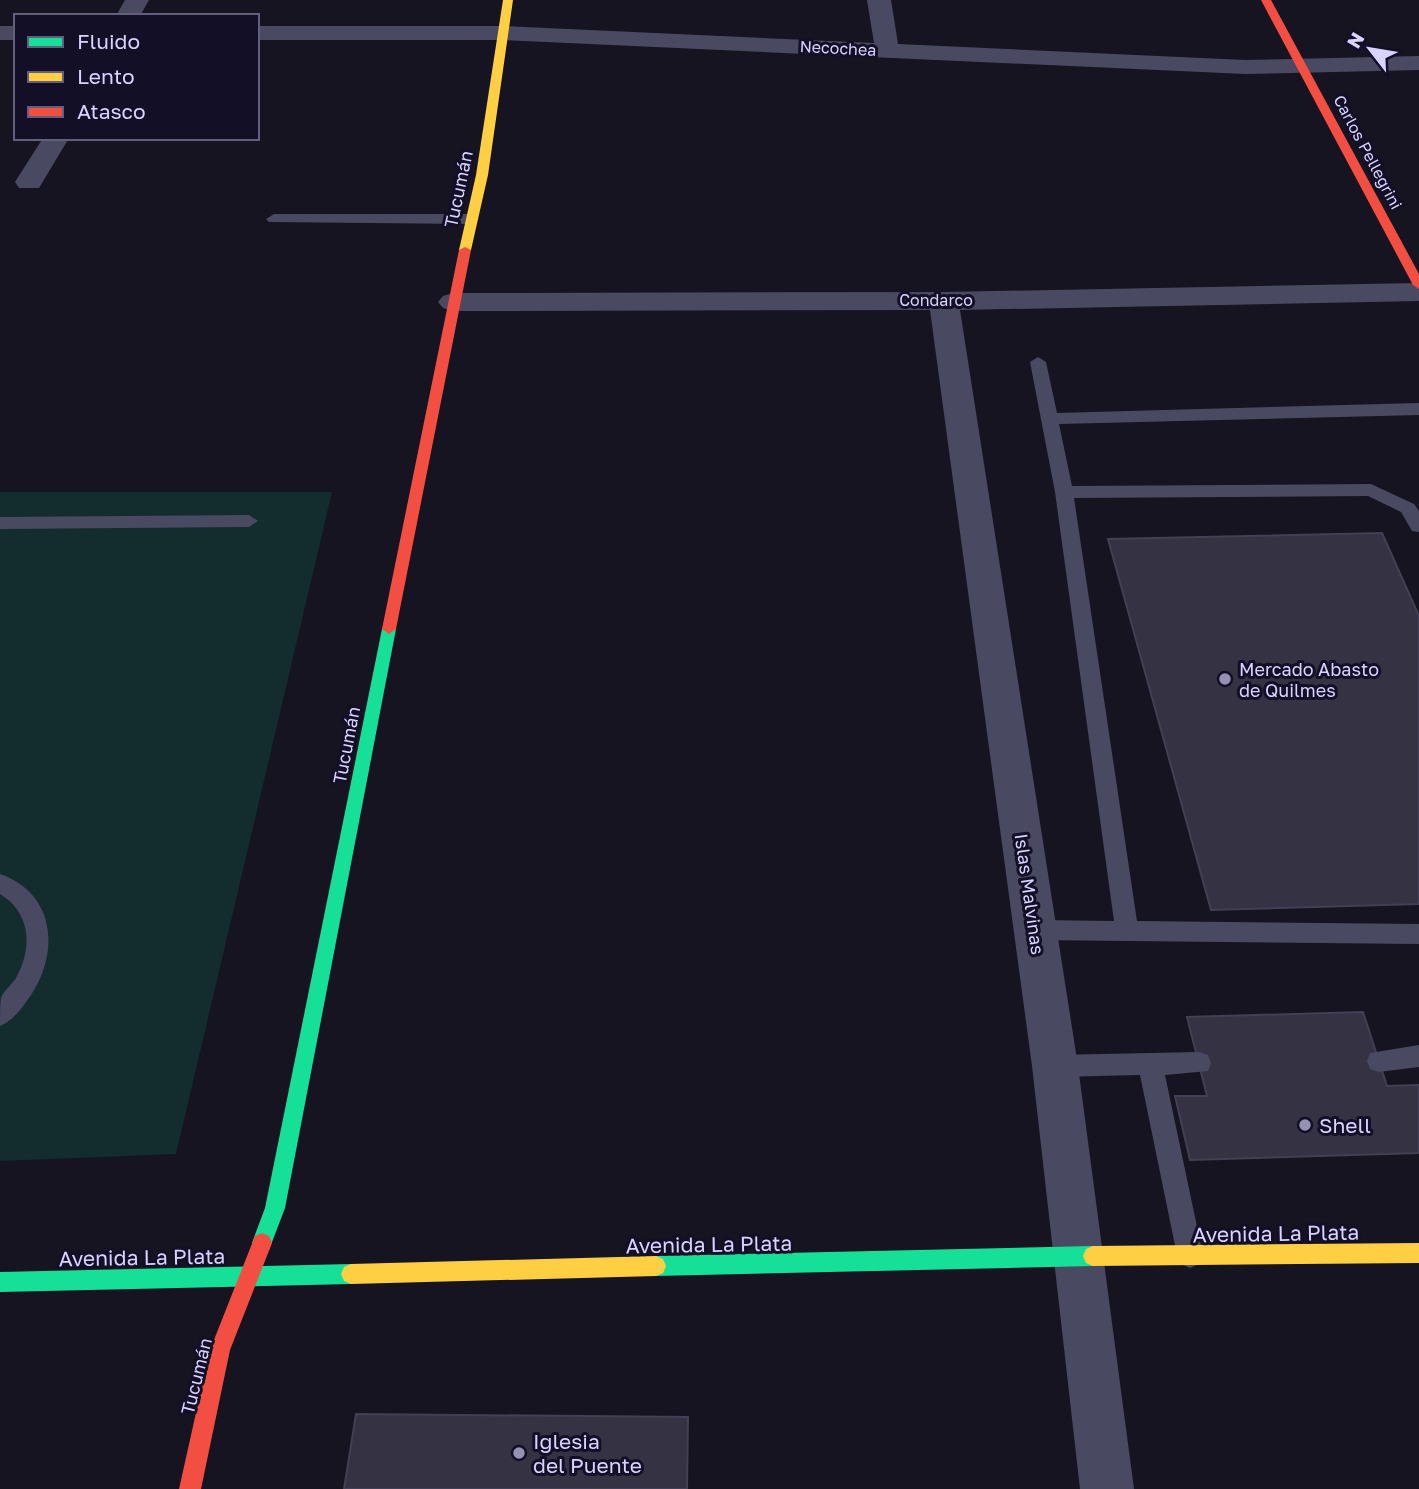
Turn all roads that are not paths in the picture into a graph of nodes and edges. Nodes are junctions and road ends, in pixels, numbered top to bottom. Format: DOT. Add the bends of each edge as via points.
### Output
graph roads {
  1 [pos="508,0"];
  2 [pos="879,0"];
  3 [pos="1266,0"];
  4 [pos="259,33"];
  5 [pos="501,33"];
  6 [pos="887,50"];
  7 [pos="1419,63"];
  8 [pos="1302,66"];
  9 [pos="55,140"];
  10 [pos="29,183"];
  11 [pos="274,219"];
  12 [pos="471,219"];
  13 [pos="1419,285"];
  14 [pos="1419,292"];
  15 [pos="944,301"];
  16 [pos="453,302"];
  17 [pos="1038,362"];
  18 [pos="1419,410"];
  19 [pos="1049,419"];
  20 [pos="1064,492"];
  21 [pos="249,521"];
  22 [pos="0,523"];
  23 [pos="1419,526"];
  24 [pos="0,883"];
  25 [pos="1035,930"];
  26 [pos="1128,932"];
  27 [pos="1419,934"];
  28 [pos="0,1016"];
  29 [pos="1419,1056"];
  30 [pos="1379,1061"];
  31 [pos="1199,1063"];
  32 [pos="1150,1064"];
  33 [pos="1055,1066"];
  34 [pos="1419,1253"];
  35 [pos="1190,1255"];
  36 [pos="1079,1256"];
  37 [pos="251,1275"];
  38 [pos="0,1282"];
  39 [pos="190,1489"];
  40 [pos="1107,1489"];
  1 -- 5 [label="street, Tucumán"];
  2 -- 6 [label="street"];
  3 -- 8 [label="street, Carlos Pellegrini"];
  4 -- 5 [label="street, Necochea"];
  5 -- 6 [label="street, Necochea"];
  5 -- 12 [label="street, Tucumán" via="482,175"];
  6 -- 8 [label="street, Necochea"];
  7 -- 8 [label="street, Necochea"];
  8 -- 13 [label="street, Carlos Pellegrini"];
  9 -- 10 [label="street"];
  11 -- 12 [label="lane"];
  12 -- 16 [label="street, Tucumán"];
  14 -- 15 [label="street, Condarco"];
  15 -- 16 [label="street, Condarco"];
  15 -- 25 [label="street, Islas Malvinas"];
  16 -- 37 [label="street, Tucumán" via="275,1208"];
  17 -- 19 [label="lane"];
  18 -- 19 [label="lane"];
  19 -- 20 [label="lane"];
  20 -- 23 [label="lane" via="1371,490 1408,508"];
  20 -- 26 [label="lane"];
  21 -- 22 [label="lane"];
  24 -- 28 [label="lane" via="29,904 39,925 32,972 16,1001"];
  25 -- 26 [label="lane"];
  25 -- 33 [label="street, Islas Malvinas"];
  26 -- 27 [label="lane"];
  29 -- 30 [label="lane"];
  31 -- 32 [label="lane"];
  32 -- 33 [label="lane"];
  32 -- 35 [label="lane"];
  33 -- 36 [label="street, Islas Malvinas"];
  34 -- 35 [label="street, Avenida La Plata"];
  35 -- 36 [label="street, Avenida La Plata"];
  36 -- 37 [label="street, Avenida La Plata"];
  36 -- 40 [label="street, Islas Malvinas"];
  37 -- 38 [label="street, Avenida La Plata"];
  37 -- 39 [label="street, Tucumán" via="220,1350"];
}
